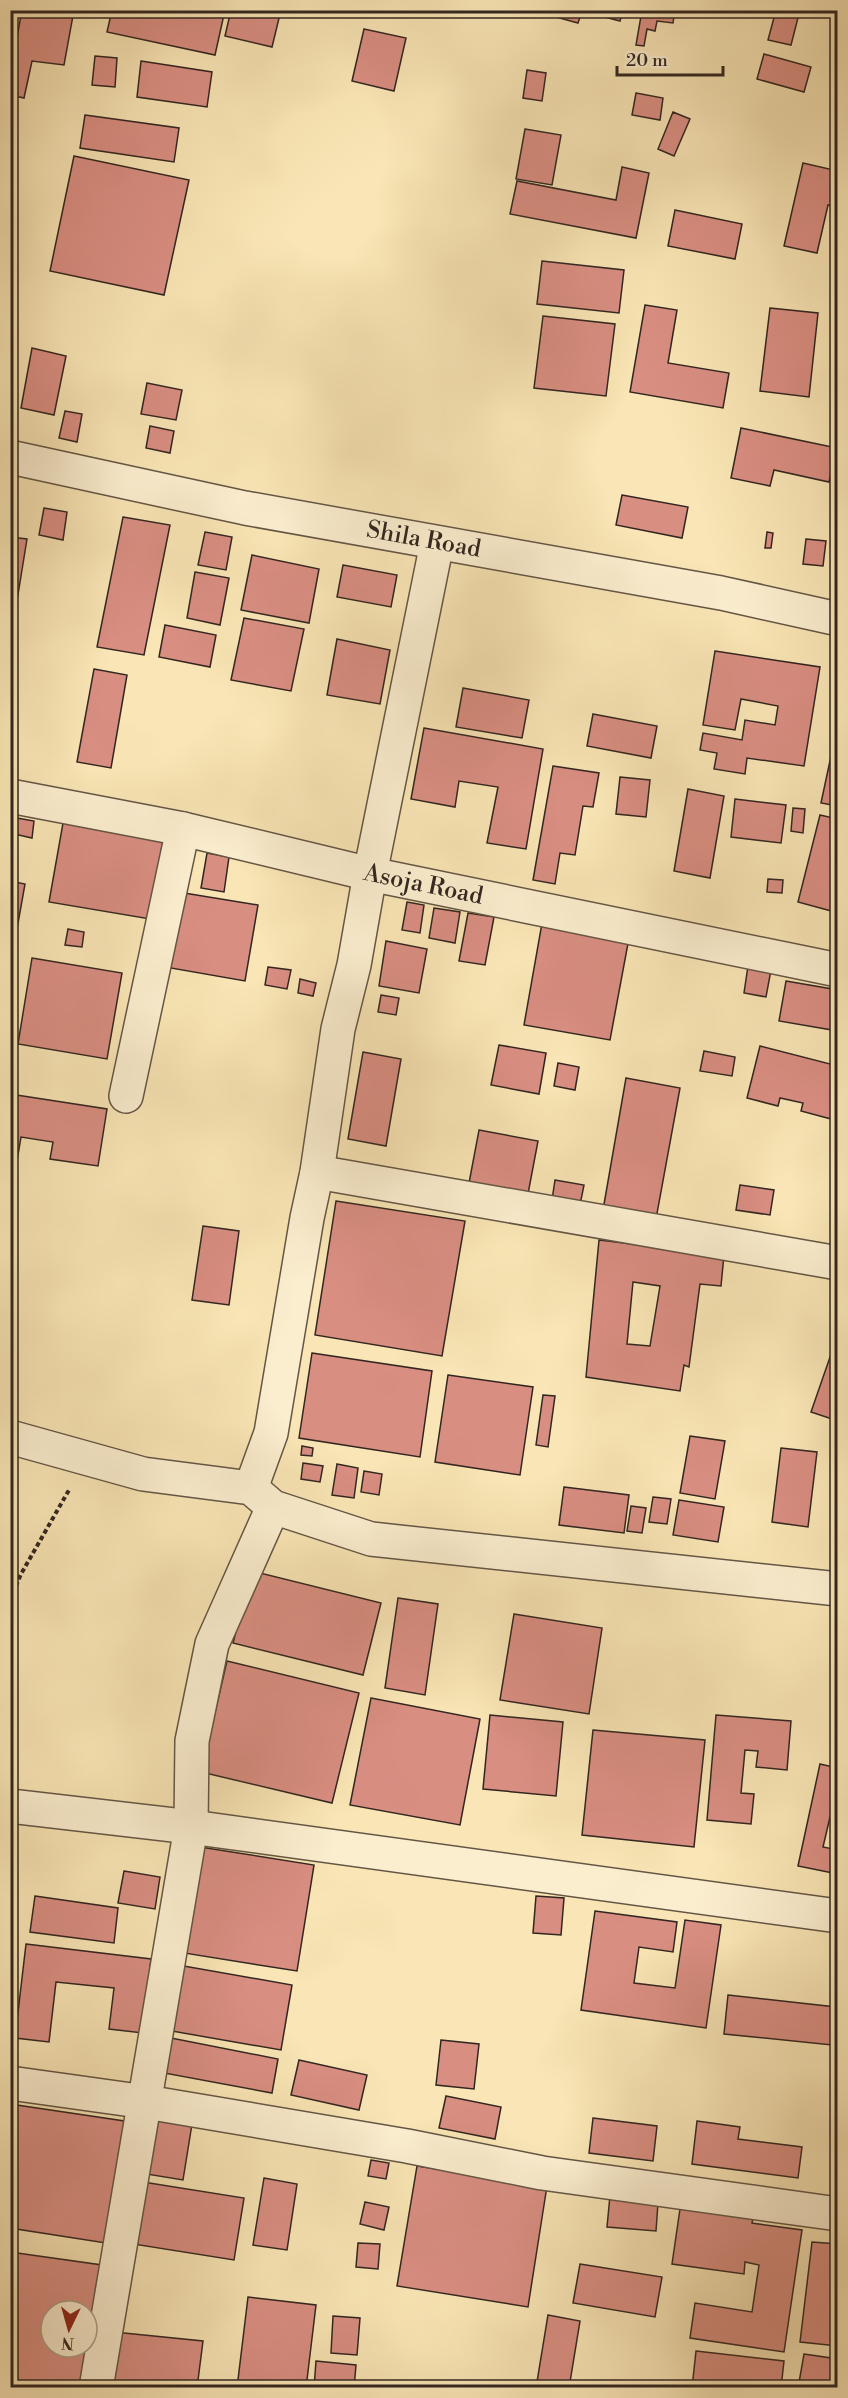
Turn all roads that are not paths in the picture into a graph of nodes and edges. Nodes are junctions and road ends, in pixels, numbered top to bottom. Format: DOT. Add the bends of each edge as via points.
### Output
graph roads {
  1 [pos="10,457"];
  2 [pos="437,543"];
  3 [pos="837,619"];
  4 [pos="10,796"];
  5 [pos="183,829"];
  6 [pos="370,874"];
  7 [pos="837,970"];
  8 [pos="126,1096"];
  9 [pos="317,1172"];
  10 [pos="837,1263"];
  11 [pos="10,1437"];
  12 [pos="262,1498"];
  13 [pos="837,1589"];
  14 [pos="10,1806"];
  15 [pos="191,1827"];
  16 [pos="837,1916"];
  17 [pos="10,2083"];
  18 [pos="146,2102"];
  19 [pos="837,2214"];
  20 [pos="96,2388"];
  1 -- 2 [label="street, Shila Road" via="245,508"];
  2 -- 3 [label="street, Shila Road" via="721,592"];
  2 -- 6 [label="street"];
  4 -- 5 [label="street, Asoja Road"];
  5 -- 6 [label="street, Asoja Road"];
  5 -- 8 [label="street"];
  6 -- 7 [label="street, Asoja Road"];
  6 -- 9 [label="street" via="338,1029"];
  9 -- 10 [label="street"];
  9 -- 12 [label="street"];
  11 -- 12 [label="street" via="143,1474"];
  12 -- 13 [label="street" via="371,1539"];
  12 -- 15 [label="street" via="212,1644 192,1741"];
  14 -- 15 [label="street"];
  15 -- 16 [label="street"];
  15 -- 18 [label="street"];
  17 -- 18 [label="street"];
  18 -- 19 [label="street" via="542,2173"];
  18 -- 20 [label="street"];
}
